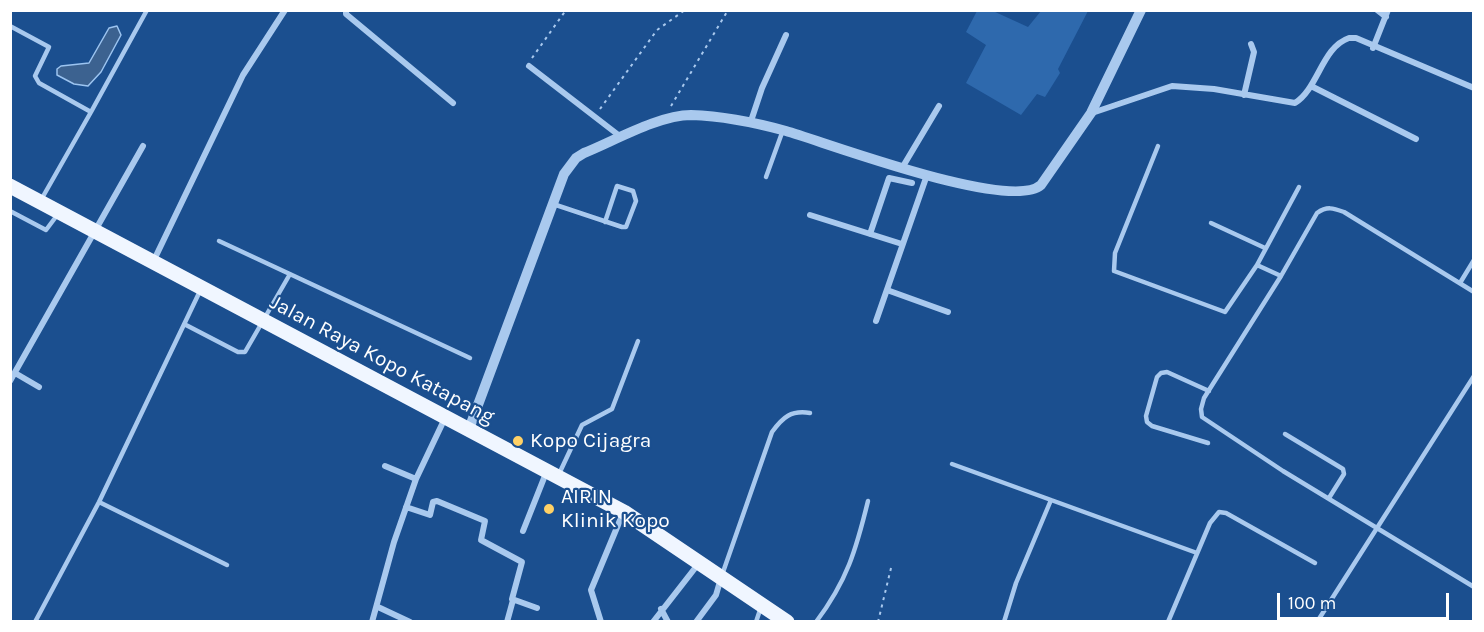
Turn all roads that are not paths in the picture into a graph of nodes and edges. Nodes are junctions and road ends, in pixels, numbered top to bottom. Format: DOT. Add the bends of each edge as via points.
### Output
graph roads {
  1 [pos="147,10"];
  2 [pos="285,10"];
  3 [pos="345,10"];
  4 [pos="1377,10"];
  5 [pos="1141,11"];
  6 [pos="1387,14"];
  7 [pos="10,26"];
  8 [pos="786,35"];
  9 [pos="1251,44"];
  10 [pos="1373,48"];
  11 [pos="529,66"];
  12 [pos="1311,86"];
  13 [pos="1473,88"];
  14 [pos="1245,95"];
  15 [pos="453,103"];
  16 [pos="939,106"];
  17 [pos="91,112"];
  18 [pos="1091,113"];
  19 [pos="750,124"];
  20 [pos="783,130"];
  21 [pos="622,137"];
  22 [pos="1416,139"];
  23 [pos="143,146"];
  24 [pos="1158,146"];
  25 [pos="902,169"];
  26 [pos="927,175"];
  27 [pos="766,177"];
  28 [pos="912,183"];
  29 [pos="10,186"];
  30 [pos="1299,187"];
  31 [pos="40,202"];
  32 [pos="553,204"];
  33 [pos="10,212"];
  34 [pos="59,213"];
  35 [pos="810,215"];
  36 [pos="605,222"];
  37 [pos="1211,223"];
  38 [pos="96,233"];
  39 [pos="870,234"];
  40 [pos="219,241"];
  41 [pos="902,244"];
  42 [pos="1265,248"];
  43 [pos="1473,260"];
  44 [pos="152,263"];
  45 [pos="1257,265"];
  46 [pos="290,274"];
  47 [pos="1281,276"];
  48 [pos="1460,283"];
  49 [pos="202,287"];
  50 [pos="887,290"];
  51 [pos="1473,291"];
  52 [pos="948,312"];
  53 [pos="262,320"];
  54 [pos="876,321"];
  55 [pos="186,325"];
  56 [pos="638,340"];
  57 [pos="470,358"];
  58 [pos="15,373"];
  59 [pos="1473,376"];
  60 [pos="10,381"];
  61 [pos="39,387"];
  62 [pos="1209,391"];
  63 [pos="810,413"];
  64 [pos="445,417"];
  65 [pos="469,429"];
  66 [pos="1285,434"];
  67 [pos="1208,443"];
  68 [pos="952,464"];
  69 [pos="385,466"];
  70 [pos="552,475"];
  71 [pos="416,478"];
  72 [pos="1329,498"];
  73 [pos="1051,500"];
  74 [pos="868,501"];
  75 [pos="99,502"];
  76 [pos="406,507"];
  77 [pos="624,512"];
  78 [pos="1377,528"];
  79 [pos="522,531"];
  80 [pos="1197,553"];
  81 [pos="699,562"];
  82 [pos="1315,563"];
  83 [pos="227,565"];
  84 [pos="721,577"];
  85 [pos="1473,587"];
  86 [pos="513,600"];
  87 [pos="762,605"];
  88 [pos="378,607"];
  89 [pos="537,608"];
  90 [pos="661,609"];
  91 [pos="35,621"];
  92 [pos="372,621"];
  93 [pos="410,621"];
  94 [pos="507,621"];
  95 [pos="601,621"];
  96 [pos="653,621"];
  97 [pos="668,621"];
  98 [pos="696,621"];
  99 [pos="756,621"];
  100 [pos="787,621"];
  101 [pos="816,621"];
  102 [pos="1004,621"];
  103 [pos="1168,621"];
  104 [pos="1317,621"];
  1 -- 17 [label="lane"];
  2 -- 44 [label="street" via="243,75"];
  3 -- 15 [label="street"];
  4 -- 6 [label="street"];
  5 -- 18 [label="street"];
  6 -- 10 [label="street"];
  7 -- 17 [label="lane" via="49,47 36,76 39,83"];
  8 -- 19 [label="street"];
  9 -- 14 [label="street" via="1254,52"];
  10 -- 12 [label="street" via="1356,38 1345,39 1330,54"];
  10 -- 13 [label="street"];
  11 -- 21 [label="street"];
  12 -- 14 [label="street" via="1295,103"];
  12 -- 22 [label="street"];
  14 -- 18 [label="street" via="1173,87"];
  16 -- 25 [label="street"];
  17 -- 31 [label="lane"];
  18 -- 26 [label="street" via="1041,185 1028,192"];
  19 -- 20 [label="street"];
  19 -- 21 [label="street" via="697,116 663,121"];
  20 -- 25 [label="street"];
  20 -- 27 [label="lane"];
  21 -- 32 [label="street" via="576,158 564,174"];
  23 -- 38 [label="street"];
  24 -- 45 [label="lane" via="1115,253 1114,271 1225,312"];
  25 -- 26 [label="street"];
  26 -- 41 [label="street"];
  28 -- 39 [label="street" via="889,178"];
  29 -- 31 [label="main road, Jalan Raya Kopo Katapang"];
  30 -- 42 [label="lane"];
  31 -- 34 [label="main road, Jalan Raya Kopo Katapang"];
  32 -- 36 [label="lane"];
  32 -- 65 [label="street"];
  33 -- 34 [label="lane" via="46,230"];
  34 -- 38 [label="main road, Jalan Raya Kopo Katapang"];
  35 -- 39 [label="street"];
  36 -- 36 [label="lane" via="627,226 636,201 633,191 617,186"];
  37 -- 42 [label="lane"];
  38 -- 44 [label="main road, Jalan Raya Kopo Katapang"];
  38 -- 58 [label="street"];
  39 -- 41 [label="street"];
  40 -- 46 [label="lane"];
  41 -- 50 [label="street"];
  42 -- 45 [label="lane"];
  43 -- 48 [label="lane"];
  44 -- 49 [label="main road, Jalan Raya Kopo Katapang"];
  45 -- 47 [label="lane"];
  46 -- 53 [label="lane"];
  46 -- 57 [label="lane"];
  47 -- 48 [label="lane" via="1317,213 1332,207"];
  47 -- 62 [label="lane"];
  48 -- 51 [label="lane"];
  49 -- 53 [label="main road, Jalan Raya Kopo Katapang"];
  49 -- 55 [label="lane"];
  50 -- 52 [label="street"];
  50 -- 54 [label="street"];
  53 -- 55 [label="lane" via="245,352"];
  53 -- 64 [label="main road, Jalan Raya Kopo Katapang"];
  55 -- 75 [label="lane"];
  56 -- 70 [label="lane" via="612,409 582,425"];
  58 -- 60 [label="street"];
  58 -- 61 [label="street"];
  59 -- 78 [label="lane"];
  62 -- 67 [label="lane" via="1167,372 1161,373 1146,416 1152,426"];
  62 -- 72 [label="lane" via="1201,409 1202,417"];
  63 -- 84 [label="lane" via="792,412 772,432"];
  64 -- 65 [label="main road, Jalan Raya Kopo Katapang"];
  64 -- 71 [label="street"];
  65 -- 70 [label="main road, Jalan Raya Kopo Katapang"];
  66 -- 72 [label="lane" via="1343,469 1344,474"];
  68 -- 73 [label="lane"];
  69 -- 71 [label="street"];
  70 -- 77 [label="main road, Jalan Raya Kopo Katapang"];
  70 -- 79 [label="street"];
  71 -- 76 [label="street"];
  72 -- 78 [label="lane"];
  73 -- 80 [label="lane"];
  73 -- 102 [label="lane"];
  74 -- 101 [label="lane" via="857,547 843,582"];
  75 -- 83 [label="lane"];
  75 -- 91 [label="lane"];
  76 -- 86 [label="street" via="430,515 433,502 437,501 485,521 481,540 522,562"];
  76 -- 88 [label="street"];
  77 -- 81 [label="main road, Jalan Raya Kopo Katapang"];
  77 -- 95 [label="street" via="591,590"];
  78 -- 85 [label="lane"];
  78 -- 104 [label="lane"];
  80 -- 82 [label="lane" via="1219,512"];
  80 -- 103 [label="lane"];
  81 -- 84 [label="main road, Jalan Raya Kopo Katapang"];
  81 -- 90 [label="street"];
  84 -- 87 [label="main road, Jalan Raya Kopo Katapang"];
  84 -- 98 [label="street" via="716,595"];
  86 -- 89 [label="street"];
  86 -- 94 [label="street"];
  87 -- 99 [label="lane"];
  87 -- 100 [label="main road, Jalan Raya Kopo Katapang"];
  88 -- 92 [label="street"];
  88 -- 93 [label="street"];
  90 -- 96 [label="street"];
  90 -- 97 [label="street"];
}
